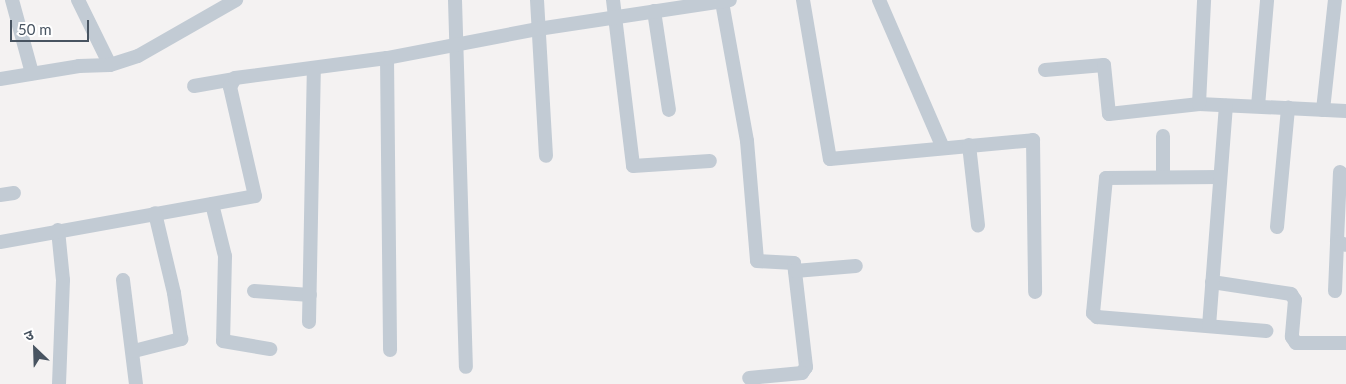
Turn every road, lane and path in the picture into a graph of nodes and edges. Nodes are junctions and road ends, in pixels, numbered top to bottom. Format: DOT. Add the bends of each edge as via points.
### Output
graph roads {
  1 [pos="12,0"];
  2 [pos="78,0"];
  3 [pos="236,0"];
  4 [pos="455,0"];
  5 [pos="537,0"];
  6 [pos="613,0"];
  7 [pos="803,0"];
  8 [pos="879,0"];
  9 [pos="1204,0"];
  10 [pos="1267,0"];
  11 [pos="1335,0"];
  12 [pos="726,1"];
  13 [pos="680,3"];
  14 [pos="654,11"];
  15 [pos="614,18"];
  16 [pos="538,29"];
  17 [pos="454,44"];
  18 [pos="386,58"];
  19 [pos="110,65"];
  20 [pos="314,68"];
  21 [pos="1045,70"];
  22 [pos="32,74"];
  23 [pos="0,79"];
  24 [pos="233,79"];
  25 [pos="194,86"];
  26 [pos="1199,104"];
  27 [pos="1226,106"];
  28 [pos="1258,106"];
  29 [pos="1288,108"];
  30 [pos="669,110"];
  31 [pos="1323,110"];
  32 [pos="1346,111"];
  33 [pos="1163,136"];
  34 [pos="969,145"];
  35 [pos="943,148"];
  36 [pos="546,156"];
  37 [pos="710,161"];
  38 [pos="1340,172"];
  39 [pos="1163,176"];
  40 [pos="1220,177"];
  41 [pos="212,204"];
  42 [pos="155,214"];
  43 [pos="978,225"];
  44 [pos="1277,227"];
  45 [pos="58,230"];
  46 [pos="0,242"];
  47 [pos="1342,244"];
  48 [pos="856,266"];
  49 [pos="795,271"];
  50 [pos="124,280"];
  51 [pos="1212,282"];
  52 [pos="254,291"];
  53 [pos="1335,291"];
  54 [pos="1035,292"];
  55 [pos="310,295"];
  56 [pos="309,322"];
  57 [pos="1209,326"];
  58 [pos="1266,331"];
  59 [pos="1346,343"];
  60 [pos="270,348"];
  61 [pos="390,350"];
  62 [pos="134,351"];
  63 [pos="466,366"];
  64 [pos="749,378"];
  65 [pos="59,384"];
  66 [pos="136,384"];
  1 -- 22 [label="street"];
  2 -- 19 [label="street"];
  3 -- 19 [label="street" via="138,56"];
  4 -- 17 [label="street"];
  5 -- 16 [label="street"];
  6 -- 15 [label="street"];
  7 -- 35 [label="street" via="830,159"];
  8 -- 35 [label="street"];
  9 -- 26 [label="street"];
  10 -- 28 [label="street"];
  11 -- 31 [label="street"];
  12 -- 13 [label="street"];
  12 -- 49 [label="street" via="747,141 757,261 793,262"];
  13 -- 14 [label="street"];
  14 -- 15 [label="street"];
  14 -- 30 [label="street"];
  15 -- 16 [label="street"];
  15 -- 37 [label="street" via="633,166"];
  16 -- 17 [label="street"];
  16 -- 36 [label="street"];
  17 -- 18 [label="street"];
  17 -- 63 [label="street"];
  18 -- 20 [label="street"];
  18 -- 61 [label="street"];
  19 -- 22 [label="street"];
  20 -- 24 [label="street"];
  20 -- 55 [label="street"];
  21 -- 26 [label="street" via="1104,65 1109,114"];
  22 -- 23 [label="street"];
  24 -- 25 [label="street"];
  24 -- 41 [label="street" via="230,87 257,194 252,198"];
  26 -- 27 [label="street"];
  27 -- 28 [label="street"];
  27 -- 40 [label="street"];
  28 -- 29 [label="street"];
  29 -- 31 [label="street"];
  29 -- 44 [label="street"];
  31 -- 32 [label="street"];
  33 -- 39 [label="street"];
  34 -- 35 [label="street"];
  34 -- 43 [label="street"];
  34 -- 54 [label="street" via="1033,140"];
  38 -- 47 [label="street"];
  39 -- 40 [label="street"];
  39 -- 57 [label="street" via="1111,176 1104,180 1093,314 1097,317"];
  40 -- 51 [label="street"];
  41 -- 42 [label="street"];
  41 -- 60 [label="street" via="225,256 223,341"];
  42 -- 45 [label="street"];
  42 -- 62 [label="street" via="174,293 181,339"];
  45 -- 46 [label="street"];
  45 -- 65 [label="street" via="63,280"];
  47 -- 53 [label="street"];
  48 -- 49 [label="street"];
  49 -- 64 [label="street" via="805,370"];
  50 -- 62 [label="street"];
  51 -- 57 [label="street"];
  51 -- 59 [label="street" via="1291,294 1295,300 1292,337 1296,343"];
  52 -- 55 [label="street"];
  55 -- 56 [label="street"];
  57 -- 58 [label="street"];
  62 -- 66 [label="street"];
}
